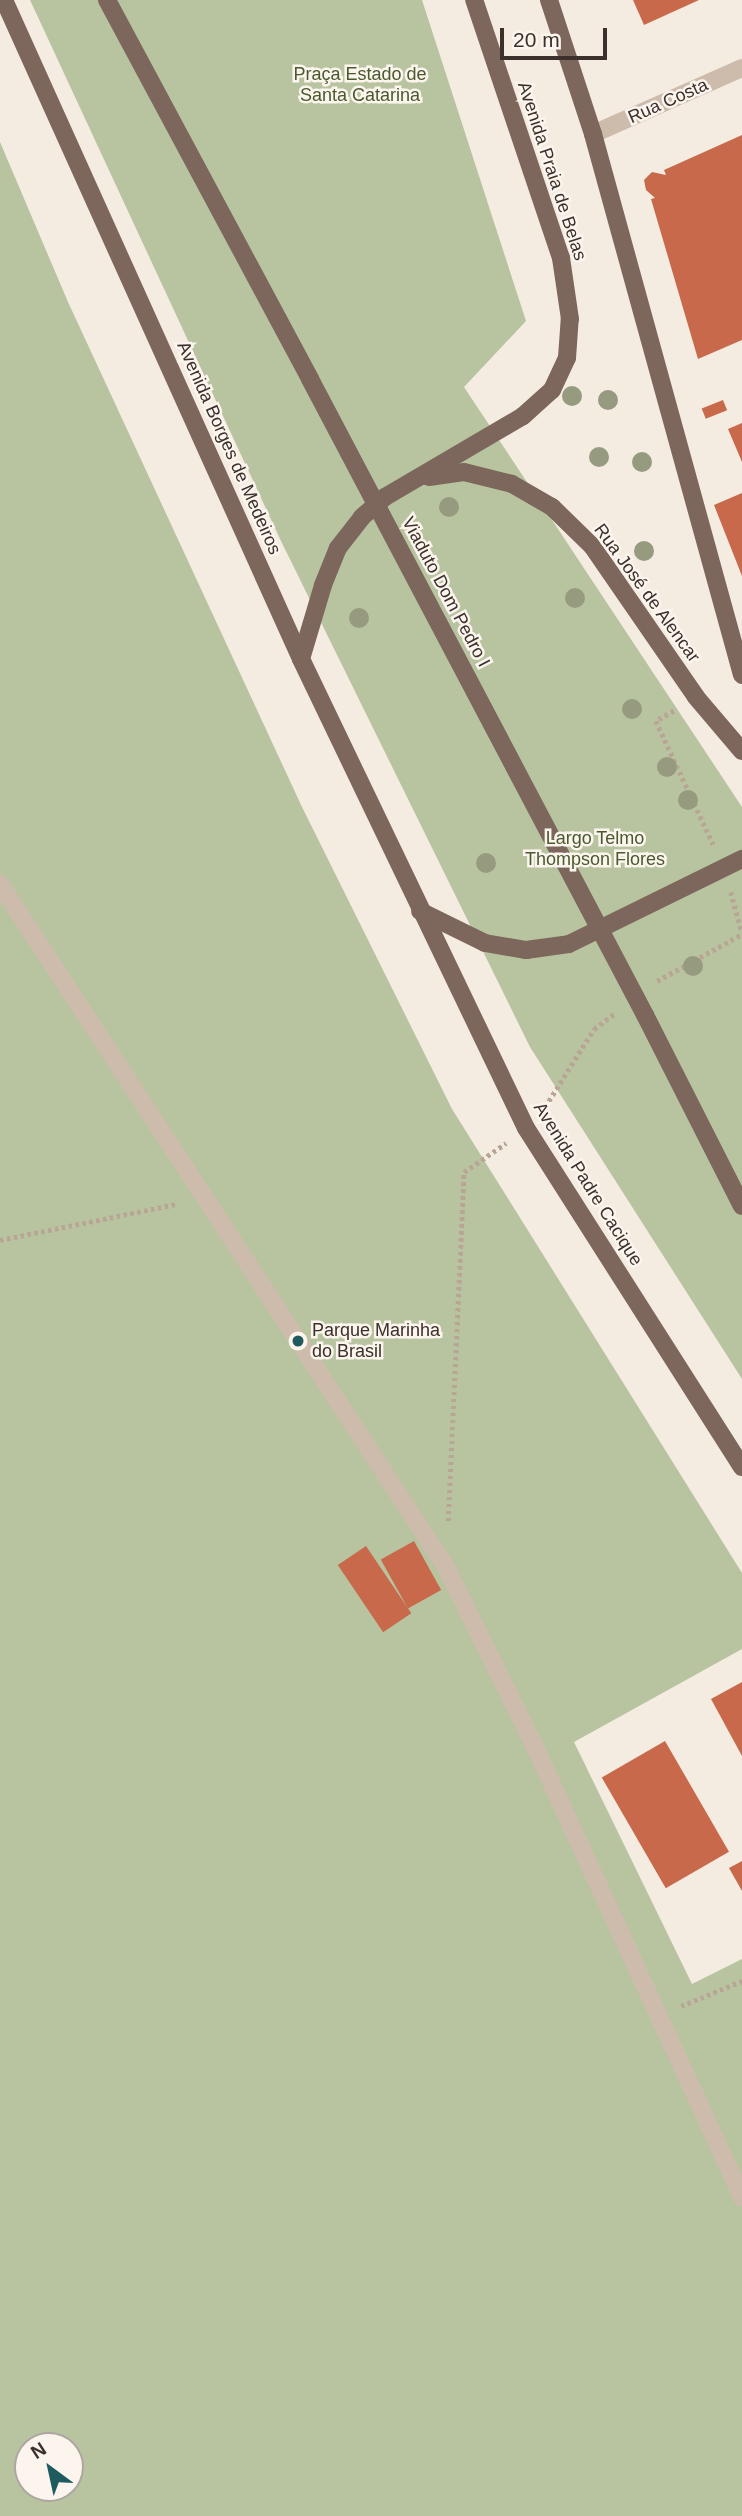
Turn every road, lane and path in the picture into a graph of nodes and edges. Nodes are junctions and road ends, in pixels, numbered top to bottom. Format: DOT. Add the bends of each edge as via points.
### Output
graph roads {
  1 [pos="4,0"];
  2 [pos="107,0"];
  3 [pos="474,0"];
  4 [pos="549,0"];
  5 [pos="742,68"];
  6 [pos="593,134"];
  7 [pos="419,479"];
  8 [pos="301,659"];
  9 [pos="742,675"];
  10 [pos="696,697"];
  11 [pos="742,751"];
  12 [pos="742,859"];
  13 [pos="724,867"];
  14 [pos="0,884"];
  15 [pos="420,911"];
  16 [pos="742,933"];
  17 [pos="526,1128"];
  18 [pos="206,1198"];
  19 [pos="742,1206"];
  20 [pos="0,1240"];
  21 [pos="742,1467"];
  22 [pos="446,1567"];
  23 [pos="742,1981"];
  24 [pos="658,2015"];
  25 [pos="742,2198"];
  1 -- 8 [label="main road, Avenida Borges de Medeiros"];
  2 -- 19 [label="main road, Viaduto Dom Pedro I, bridge"];
  3 -- 7 [label="main road, Avenida Praia de Belas" via="561,258 570,319 567,358 552,390 523,416"];
  4 -- 6 [label="main road"];
  5 -- 6 [label="street, Rua Costa"];
  6 -- 9 [label="main road"];
  7 -- 8 [label="main road, Avenida Praia de Belas" via="385,497 338,548"];
  7 -- 10 [label="main road, Rua José de Alencar" via="464,472 512,484 552,507 592,546"];
  8 -- 15 [label="main road, Avenida Borges de Medeiros"];
  10 -- 11 [label="main road, Rua José de Alencar"];
  10 -- 13 [label="path" via="656,721"];
  12 -- 13 [label="main road"];
  13 -- 15 [label="main road" via="558,946 526,950 485,943"];
  13 -- 16 [label="path"];
  14 -- 18 [label="street"];
  15 -- 17 [label="main road, Avenida Padre Cacique"];
  17 -- 21 [label="main road, Avenida Padre Cacique"];
  17 -- 22 [label="path" via="464,1172"];
  18 -- 20 [label="path"];
  18 -- 22 [label="street"];
  22 -- 24 [label="street"];
  23 -- 24 [label="path"];
  24 -- 25 [label="street"];
}
